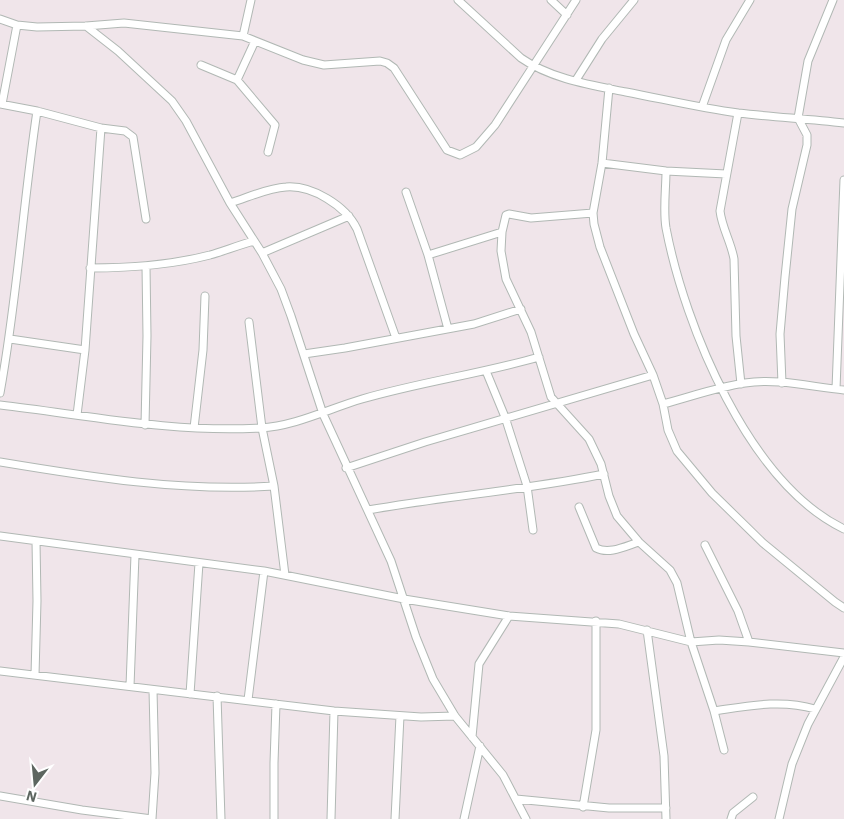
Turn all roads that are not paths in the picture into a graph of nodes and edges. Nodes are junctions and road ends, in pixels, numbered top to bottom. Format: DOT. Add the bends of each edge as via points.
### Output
graph roads {
  1 [pos="251,0"];
  2 [pos="458,0"];
  3 [pos="551,0"];
  4 [pos="576,0"];
  5 [pos="634,0"];
  6 [pos="750,0"];
  7 [pos="833,0"];
  8 [pos="567,15"];
  9 [pos="0,19"];
  10 [pos="16,25"];
  11 [pos="86,26"];
  12 [pos="243,36"];
  13 [pos="255,41"];
  14 [pos="201,65"];
  15 [pos="533,66"];
  16 [pos="238,80"];
  17 [pos="576,80"];
  18 [pos="609,88"];
  19 [pos="1,104"];
  20 [pos="702,107"];
  21 [pos="37,111"];
  22 [pos="738,113"];
  23 [pos="798,118"];
  24 [pos="844,123"];
  25 [pos="101,128"];
  26 [pos="268,152"];
  27 [pos="602,163"];
  28 [pos="666,171"];
  29 [pos="726,174"];
  30 [pos="844,180"];
  31 [pos="406,192"];
  32 [pos="230,203"];
  33 [pos="593,213"];
  34 [pos="349,216"];
  35 [pos="146,219"];
  36 [pos="502,232"];
  37 [pos="254,241"];
  38 [pos="262,254"];
  39 [pos="428,255"];
  40 [pos="146,266"];
  41 [pos="90,268"];
  42 [pos="205,296"];
  43 [pos="521,309"];
  44 [pos="249,322"];
  45 [pos="448,329"];
  46 [pos="396,338"];
  47 [pos="10,339"];
  48 [pos="85,350"];
  49 [pos="304,354"];
  50 [pos="539,357"];
  51 [pos="486,371"];
  52 [pos="653,375"];
  53 [pos="782,383"];
  54 [pos="741,384"];
  55 [pos="720,388"];
  56 [pos="836,389"];
  57 [pos="844,390"];
  58 [pos="0,393"];
  59 [pos="556,404"];
  60 [pos="663,404"];
  61 [pos="0,405"];
  62 [pos="322,414"];
  63 [pos="77,415"];
  64 [pos="505,417"];
  65 [pos="146,425"];
  66 [pos="194,428"];
  67 [pos="262,428"];
  68 [pos="0,462"];
  69 [pos="346,468"];
  70 [pos="604,474"];
  71 [pos="274,486"];
  72 [pos="527,486"];
  73 [pos="579,508"];
  74 [pos="368,510"];
  75 [pos="844,529"];
  76 [pos="533,530"];
  77 [pos="0,536"];
  78 [pos="36,541"];
  79 [pos="639,542"];
  80 [pos="705,546"];
  81 [pos="135,555"];
  82 [pos="199,563"];
  83 [pos="264,572"];
  84 [pos="285,575"];
  85 [pos="404,600"];
  86 [pos="844,608"];
  87 [pos="509,616"];
  88 [pos="596,621"];
  89 [pos="647,630"];
  90 [pos="690,642"];
  91 [pos="749,642"];
  92 [pos="844,653"];
  93 [pos="844,657"];
  94 [pos="0,671"];
  95 [pos="36,675"];
  96 [pos="130,686"];
  97 [pos="153,690"];
  98 [pos="190,694"];
  99 [pos="217,696"];
  100 [pos="248,700"];
  101 [pos="276,704"];
  102 [pos="815,709"];
  103 [pos="714,711"];
  104 [pos="334,712"];
  105 [pos="400,716"];
  106 [pos="455,716"];
  107 [pos="472,737"];
  108 [pos="480,746"];
  109 [pos="724,750"];
  110 [pos="0,796"];
  111 [pos="753,798"];
  112 [pos="516,799"];
  113 [pos="584,807"];
  114 [pos="666,808"];
  115 [pos="221,819"];
  116 [pos="274,819"];
  117 [pos="331,819"];
  118 [pos="395,819"];
  119 [pos="464,819"];
  120 [pos="526,819"];
  121 [pos="666,819"];
  122 [pos="731,819"];
  123 [pos="779,819"];
  1 -- 12 [label="street"];
  2 -- 15 [label="street" via="511,50"];
  3 -- 8 [label="street"];
  4 -- 8 [label="street"];
  5 -- 17 [label="street" via="602,39"];
  6 -- 20 [label="street" via="726,40"];
  7 -- 23 [label="street" via="808,60"];
  8 -- 15 [label="street"];
  9 -- 10 [label="street"];
  10 -- 11 [label="street"];
  10 -- 19 [label="street"];
  11 -- 12 [label="street" via="124,23"];
  11 -- 32 [label="street" via="172,101"];
  12 -- 13 [label="street"];
  13 -- 15 [label="street" via="324,65 362,61 387,63 394,68 447,150 460,155 476,147 495,125"];
  13 -- 16 [label="street"];
  14 -- 16 [label="street"];
  15 -- 17 [label="street"];
  16 -- 26 [label="street" via="274,125"];
  17 -- 18 [label="street"];
  18 -- 20 [label="street"];
  18 -- 27 [label="street"];
  19 -- 21 [label="street"];
  20 -- 22 [label="street"];
  21 -- 25 [label="street"];
  21 -- 47 [label="street"];
  22 -- 23 [label="street"];
  22 -- 29 [label="street"];
  23 -- 24 [label="street"];
  23 -- 53 [label="street" via="807,135 807,145 790,228 780,334"];
  25 -- 35 [label="street" via="125,130 133,137"];
  25 -- 41 [label="street"];
  27 -- 28 [label="street"];
  27 -- 33 [label="street"];
  28 -- 29 [label="street"];
  28 -- 55 [label="street" via="666,226 680,286"];
  29 -- 54 [label="street" via="720,211 734,259"];
  30 -- 56 [label="street"];
  31 -- 39 [label="street"];
  32 -- 34 [label="street" via="276,189 300,188 334,202"];
  32 -- 37 [label="street"];
  33 -- 36 [label="street" via="531,218 509,214"];
  33 -- 52 [label="street" via="600,247"];
  34 -- 38 [label="street"];
  34 -- 46 [label="street" via="357,229"];
  36 -- 39 [label="street"];
  36 -- 43 [label="street" via="501,251 506,279"];
  37 -- 38 [label="street"];
  37 -- 40 [label="street" via="210,255"];
  38 -- 49 [label="street" via="280,289"];
  39 -- 45 [label="street"];
  40 -- 41 [label="street"];
  40 -- 65 [label="street"];
  41 -- 48 [label="street"];
  42 -- 66 [label="street"];
  43 -- 45 [label="street"];
  43 -- 50 [label="street"];
  44 -- 67 [label="street"];
  45 -- 46 [label="street"];
  46 -- 49 [label="street"];
  47 -- 48 [label="street"];
  47 -- 58 [label="street"];
  48 -- 63 [label="street"];
  49 -- 62 [label="street"];
  50 -- 51 [label="street"];
  50 -- 59 [label="street"];
  51 -- 62 [label="street" via="361,400"];
  51 -- 64 [label="street"];
  52 -- 59 [label="street"];
  52 -- 60 [label="street"];
  53 -- 54 [label="street"];
  53 -- 56 [label="street"];
  54 -- 55 [label="street"];
  55 -- 60 [label="street"];
  55 -- 75 [label="street" via="736,418 788,486 821,516"];
  56 -- 57 [label="street"];
  59 -- 64 [label="street"];
  59 -- 70 [label="street" via="589,439"];
  60 -- 86 [label="street" via="676,450 712,493 763,543"];
  61 -- 63 [label="street"];
  62 -- 67 [label="street"];
  62 -- 69 [label="street"];
  63 -- 65 [label="street"];
  64 -- 69 [label="street"];
  64 -- 72 [label="street"];
  65 -- 66 [label="street"];
  66 -- 67 [label="street"];
  67 -- 71 [label="street"];
  68 -- 71 [label="street" via="179,486"];
  69 -- 74 [label="street"];
  70 -- 72 [label="street"];
  70 -- 79 [label="street" via="618,516"];
  71 -- 84 [label="street"];
  72 -- 74 [label="street"];
  72 -- 76 [label="street"];
  73 -- 79 [label="street" via="596,548 611,551"];
  74 -- 85 [label="street"];
  77 -- 78 [label="street"];
  78 -- 81 [label="street"];
  78 -- 95 [label="street"];
  79 -- 90 [label="street" via="670,570 677,583"];
  80 -- 91 [label="street" via="738,611"];
  81 -- 82 [label="street"];
  81 -- 96 [label="street"];
  82 -- 83 [label="street"];
  82 -- 98 [label="street"];
  83 -- 84 [label="street"];
  83 -- 100 [label="street"];
  84 -- 85 [label="street"];
  85 -- 87 [label="street"];
  85 -- 106 [label="street" via="432,679"];
  87 -- 88 [label="street"];
  87 -- 107 [label="street" via="479,664"];
  88 -- 89 [label="street"];
  88 -- 113 [label="street" via="596,730"];
  89 -- 90 [label="street"];
  89 -- 114 [label="street" via="664,756"];
  90 -- 91 [label="street"];
  90 -- 103 [label="street"];
  91 -- 92 [label="street"];
  93 -- 102 [label="street"];
  94 -- 95 [label="street"];
  95 -- 96 [label="street"];
  96 -- 97 [label="street"];
  97 -- 98 [label="street"];
  97 -- 110 [label="street" via="155,773 152,819"];
  98 -- 99 [label="street"];
  99 -- 100 [label="street"];
  99 -- 115 [label="street"];
  100 -- 101 [label="street"];
  101 -- 104 [label="street"];
  101 -- 116 [label="street"];
  102 -- 103 [label="street" via="786,703"];
  102 -- 123 [label="street" via="792,764"];
  103 -- 109 [label="street"];
  104 -- 105 [label="street"];
  104 -- 117 [label="street"];
  105 -- 106 [label="street"];
  105 -- 118 [label="street"];
  106 -- 107 [label="street"];
  107 -- 108 [label="street"];
  108 -- 112 [label="street"];
  108 -- 119 [label="street"];
  111 -- 122 [label="street" via="733,813"];
  112 -- 113 [label="street"];
  112 -- 120 [label="street"];
  113 -- 114 [label="street"];
  114 -- 121 [label="street"];
}
